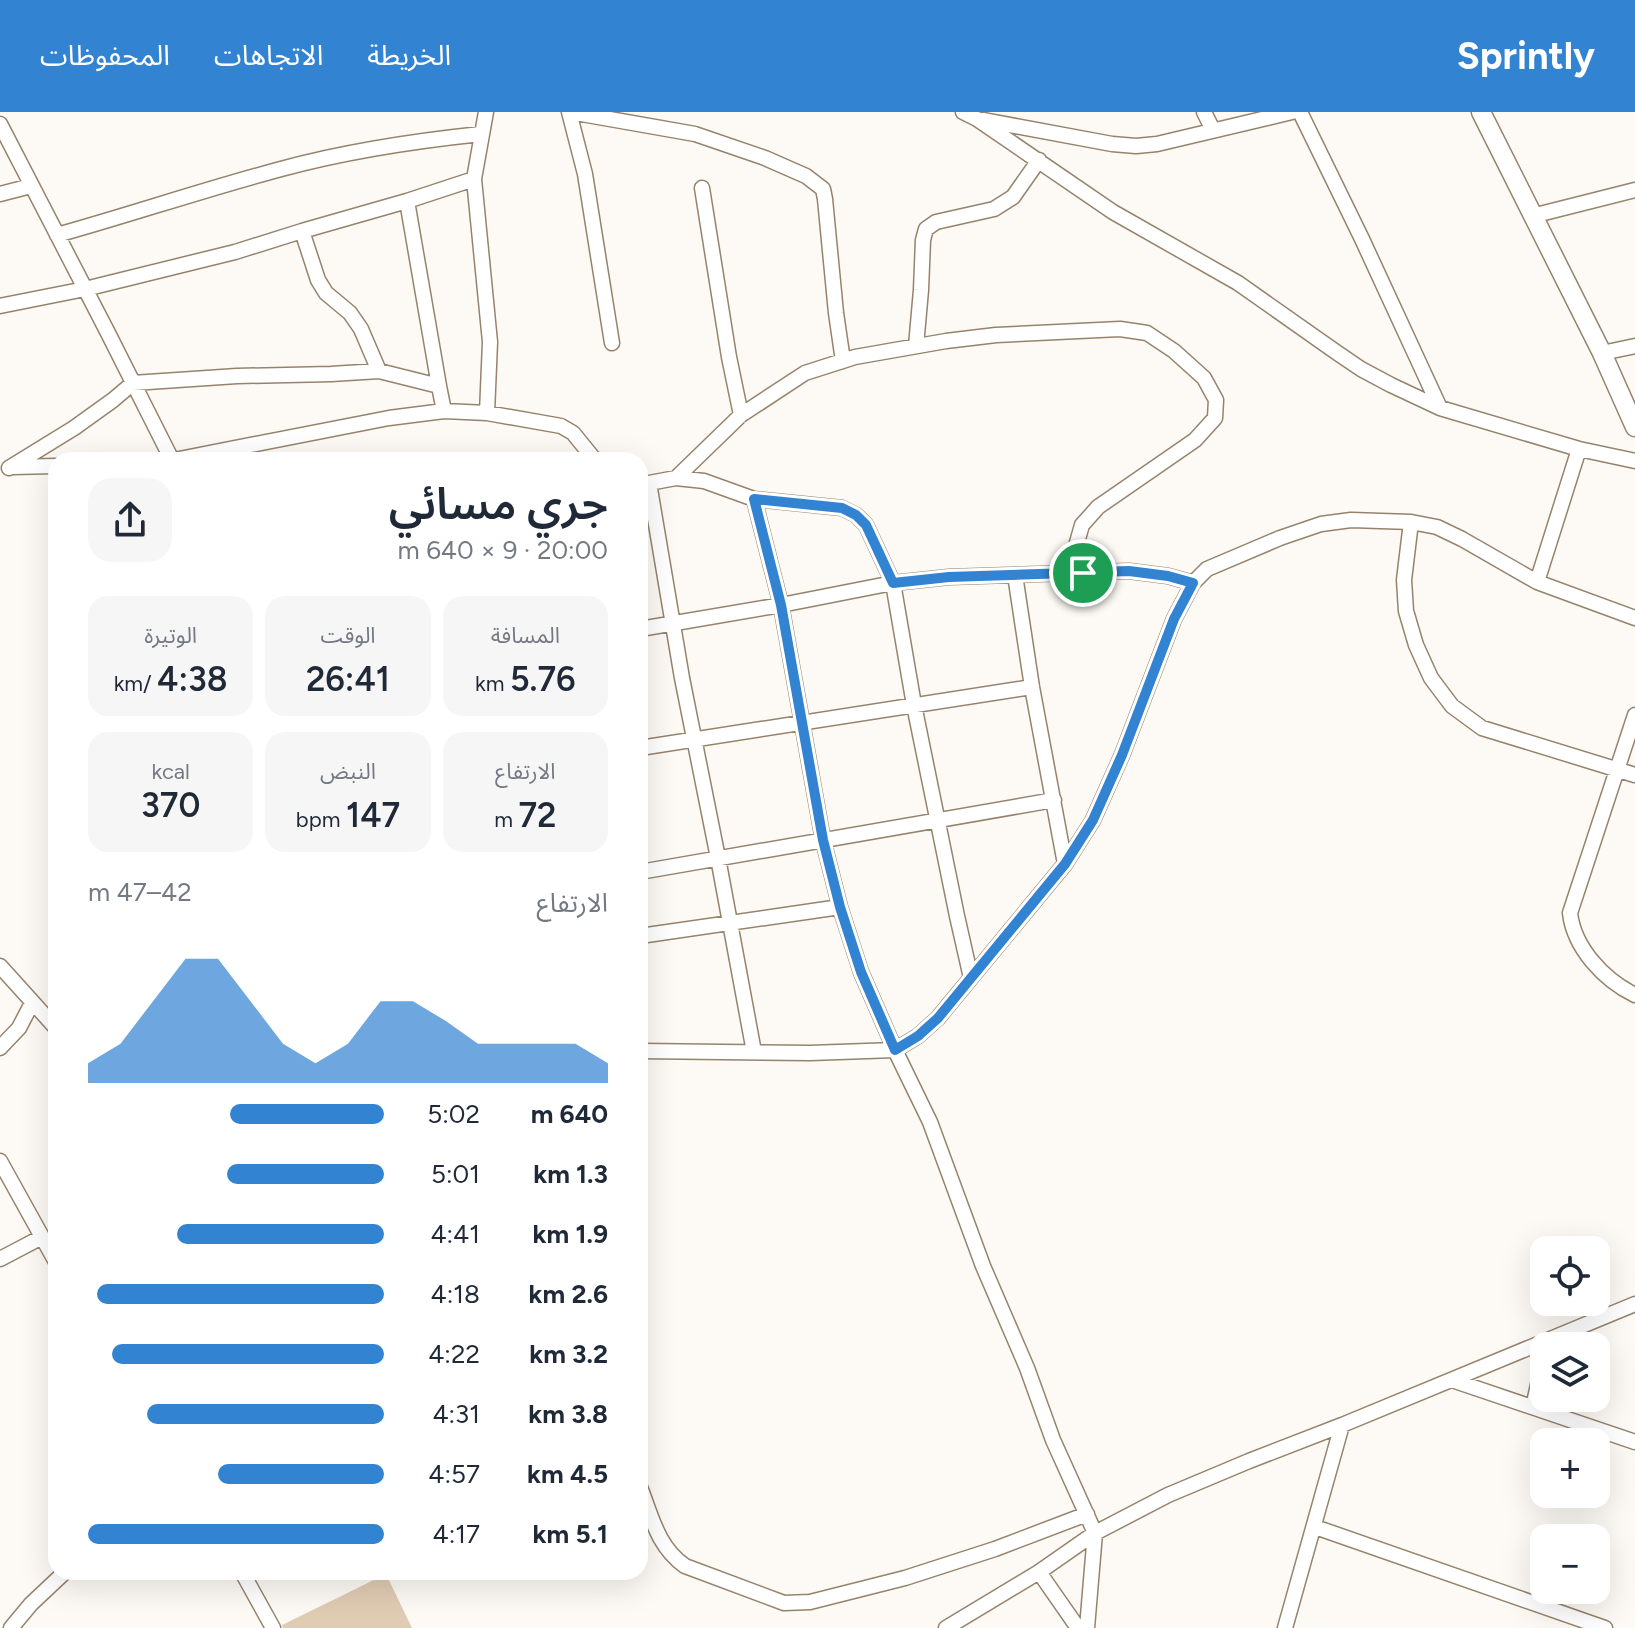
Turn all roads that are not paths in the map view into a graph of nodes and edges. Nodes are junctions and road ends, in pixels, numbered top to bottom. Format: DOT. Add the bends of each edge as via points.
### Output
graph roads {
  1 [pos="486,112"];
  2 [pos="569,112"];
  3 [pos="963,112"];
  4 [pos="1204,112"];
  5 [pos="1292,112"];
  6 [pos="1300,112"];
  7 [pos="1481,112"];
  8 [pos="977,119"];
  9 [pos="0,124"];
  10 [pos="1213,130"];
  11 [pos="481,134"];
  12 [pos="1039,160"];
  13 [pos="474,179"];
  14 [pos="31,186"];
  15 [pos="702,188"];
  16 [pos="1635,190"];
  17 [pos="0,194"];
  18 [pos="407,201"];
  19 [pos="1532,216"];
  20 [pos="302,231"];
  21 [pos="57,235"];
  22 [pos="85,289"];
  23 [pos="0,306"];
  24 [pos="612,343"];
  25 [pos="916,346"];
  26 [pos="1635,346"];
  27 [pos="1602,353"];
  28 [pos="843,361"];
  29 [pos="379,371"];
  30 [pos="133,383"];
  31 [pos="439,386"];
  32 [pos="1440,408"];
  33 [pos="444,411"];
  34 [pos="487,413"];
  35 [pos="741,415"];
  36 [pos="1635,427"];
  37 [pos="1579,449"];
  38 [pos="169,452"];
  39 [pos="214,452"];
  40 [pos="588,452"];
  41 [pos="1635,461"];
  42 [pos="48,466"];
  43 [pos="4,468"];
  44 [pos="676,478"];
  45 [pos="648,484"];
  46 [pos="754,499"];
  47 [pos="648,505"];
  48 [pos="1411,522"];
  49 [pos="1083,573"];
  50 [pos="1015,575"];
  51 [pos="1537,582"];
  52 [pos="893,583"];
  53 [pos="1193,583"];
  54 [pos="781,605"];
  55 [pos="1635,618"];
  56 [pos="672,623"];
  57 [pos="648,628"];
  58 [pos="1032,687"];
  59 [pos="914,705"];
  60 [pos="1635,715"];
  61 [pos="801,723"];
  62 [pos="693,739"];
  63 [pos="648,747"];
  64 [pos="1616,768"];
  65 [pos="1635,775"];
  66 [pos="1054,800"];
  67 [pos="937,820"];
  68 [pos="823,840"];
  69 [pos="718,858"];
  70 [pos="1065,864"];
  71 [pos="648,871"];
  72 [pos="840,907"];
  73 [pos="730,923"];
  74 [pos="648,935"];
  75 [pos="0,966"];
  76 [pos="971,978"];
  77 [pos="1635,995"];
  78 [pos="32,1003"];
  79 [pos="48,1020"];
  80 [pos="0,1048"];
  81 [pos="895,1050"];
  82 [pos="648,1051"];
  83 [pos="754,1052"];
  84 [pos="0,1161"];
  85 [pos="42,1237"];
  86 [pos="48,1248"];
  87 [pos="0,1259"];
  88 [pos="1635,1304"];
  89 [pos="1573,1332"];
  90 [pos="1530,1350"];
  91 [pos="1452,1380"];
  92 [pos="1530,1406"];
  93 [pos="1548,1412"];
  94 [pos="1342,1425"];
  95 [pos="1635,1442"];
  96 [pos="648,1507"];
  97 [pos="1087,1514"];
  98 [pos="1315,1527"];
  99 [pos="1095,1533"];
  100 [pos="1039,1572"];
  101 [pos="56,1580"];
  102 [pos="246,1580"];
  103 [pos="11,1628"];
  104 [pos="273,1628"];
  105 [pos="946,1628"];
  106 [pos="1078,1628"];
  107 [pos="1087,1628"];
  108 [pos="1285,1628"];
  109 [pos="1605,1628"];
  1 -- 11 [label="street"];
  2 -- 24 [label="street" via="585,174"];
  2 -- 28 [label="street" via="695,134 799,172 823,189"];
  3 -- 8 [label="street"];
  4 -- 10 [label="street"];
  5 -- 10 [label="street"];
  6 -- 32 [label="street"];
  7 -- 19 [label="street"];
  8 -- 10 [label="street" via="1136,146"];
  8 -- 12 [label="street"];
  9 -- 14 [label="street"];
  11 -- 13 [label="street"];
  11 -- 21 [label="street" via="367,149 284,168"];
  12 -- 25 [label="street" via="1013,197 994,209 926,229"];
  12 -- 32 [label="street" via="1113,212 1238,283 1361,369"];
  13 -- 18 [label="street"];
  13 -- 34 [label="street" via="490,342"];
  14 -- 17 [label="street"];
  14 -- 21 [label="street"];
  15 -- 35 [label="street"];
  16 -- 19 [label="street"];
  18 -- 20 [label="street"];
  18 -- 31 [label="street"];
  19 -- 27 [label="street"];
  20 -- 22 [label="street"];
  20 -- 29 [label="street" via="318,280 361,329"];
  21 -- 22 [label="street"];
  22 -- 23 [label="street"];
  22 -- 30 [label="street"];
  25 -- 28 [label="street"];
  25 -- 49 [label="street" via="996,335 1120,329 1147,333 1204,378 1216,400 1215,418 1195,440 1098,507 1082,525 1076,546"];
  26 -- 27 [label="street"];
  27 -- 36 [label="street"];
  28 -- 35 [label="street" via="805,373"];
  29 -- 30 [label="street"];
  29 -- 31 [label="street"];
  30 -- 38 [label="street"];
  30 -- 43 [label="street" via="74,428"];
  31 -- 33 [label="street"];
  32 -- 37 [label="street"];
  33 -- 34 [label="street"];
  33 -- 39 [label="street"];
  34 -- 40 [label="street" via="561,426"];
  35 -- 44 [label="street"];
  37 -- 41 [label="street"];
  37 -- 51 [label="street"];
  42 -- 43 [label="street"];
  44 -- 45 [label="street"];
  44 -- 46 [label="street" via="704,481"];
  46 -- 52 [label="street" via="842,508 856,515 866,525"];
  46 -- 54 [label="street"];
  47 -- 56 [label="street"];
  48 -- 51 [label="street" via="1437,527"];
  48 -- 53 [label="street" via="1321,524 1235,556 1207,569"];
  48 -- 64 [label="street" via="1406,611 1431,678 1452,706 1482,728"];
  49 -- 50 [label="street"];
  49 -- 53 [label="street" via="1129,571"];
  50 -- 52 [label="street"];
  50 -- 58 [label="street"];
  51 -- 55 [label="street"];
  52 -- 54 [label="street"];
  52 -- 59 [label="street"];
  53 -- 70 [label="street" via="1093,820"];
  54 -- 56 [label="street"];
  54 -- 61 [label="street"];
  56 -- 57 [label="street"];
  56 -- 62 [label="street"];
  58 -- 59 [label="street"];
  58 -- 66 [label="street"];
  59 -- 61 [label="street"];
  59 -- 67 [label="street"];
  60 -- 64 [label="street"];
  61 -- 62 [label="street"];
  61 -- 68 [label="street"];
  62 -- 63 [label="street"];
  62 -- 69 [label="street"];
  64 -- 65 [label="street"];
  64 -- 77 [label="street" via="1570,913 1572,930 1588,956"];
  66 -- 67 [label="street"];
  66 -- 70 [label="street"];
  67 -- 68 [label="street"];
  67 -- 76 [label="street"];
  68 -- 69 [label="street"];
  68 -- 72 [label="street"];
  69 -- 71 [label="street"];
  69 -- 73 [label="street"];
  70 -- 76 [label="street"];
  72 -- 73 [label="street"];
  72 -- 81 [label="street"];
  73 -- 74 [label="street"];
  73 -- 83 [label="street"];
  75 -- 78 [label="street"];
  76 -- 81 [label="street" via="938,1018"];
  78 -- 79 [label="street"];
  78 -- 80 [label="street"];
  81 -- 83 [label="street"];
  81 -- 97 [label="street" via="930,1122 983,1266"];
  82 -- 83 [label="street"];
  84 -- 85 [label="street"];
  85 -- 86 [label="street"];
  85 -- 87 [label="street"];
  88 -- 89 [label="street"];
  90 -- 91 [label="street"];
  91 -- 92 [label="street"];
  91 -- 94 [label="street"];
  93 -- 95 [label="street"];
  94 -- 98 [label="street"];
  94 -- 99 [label="street" via="1168,1495"];
  96 -- 97 [label="street" via="672,1557 784,1603 810,1602 905,1578"];
  97 -- 99 [label="street"];
  98 -- 108 [label="street"];
  98 -- 109 [label="street"];
  99 -- 100 [label="street"];
  99 -- 107 [label="street"];
  100 -- 105 [label="street"];
  100 -- 106 [label="street"];
  101 -- 103 [label="street"];
  102 -- 104 [label="street"];
}
